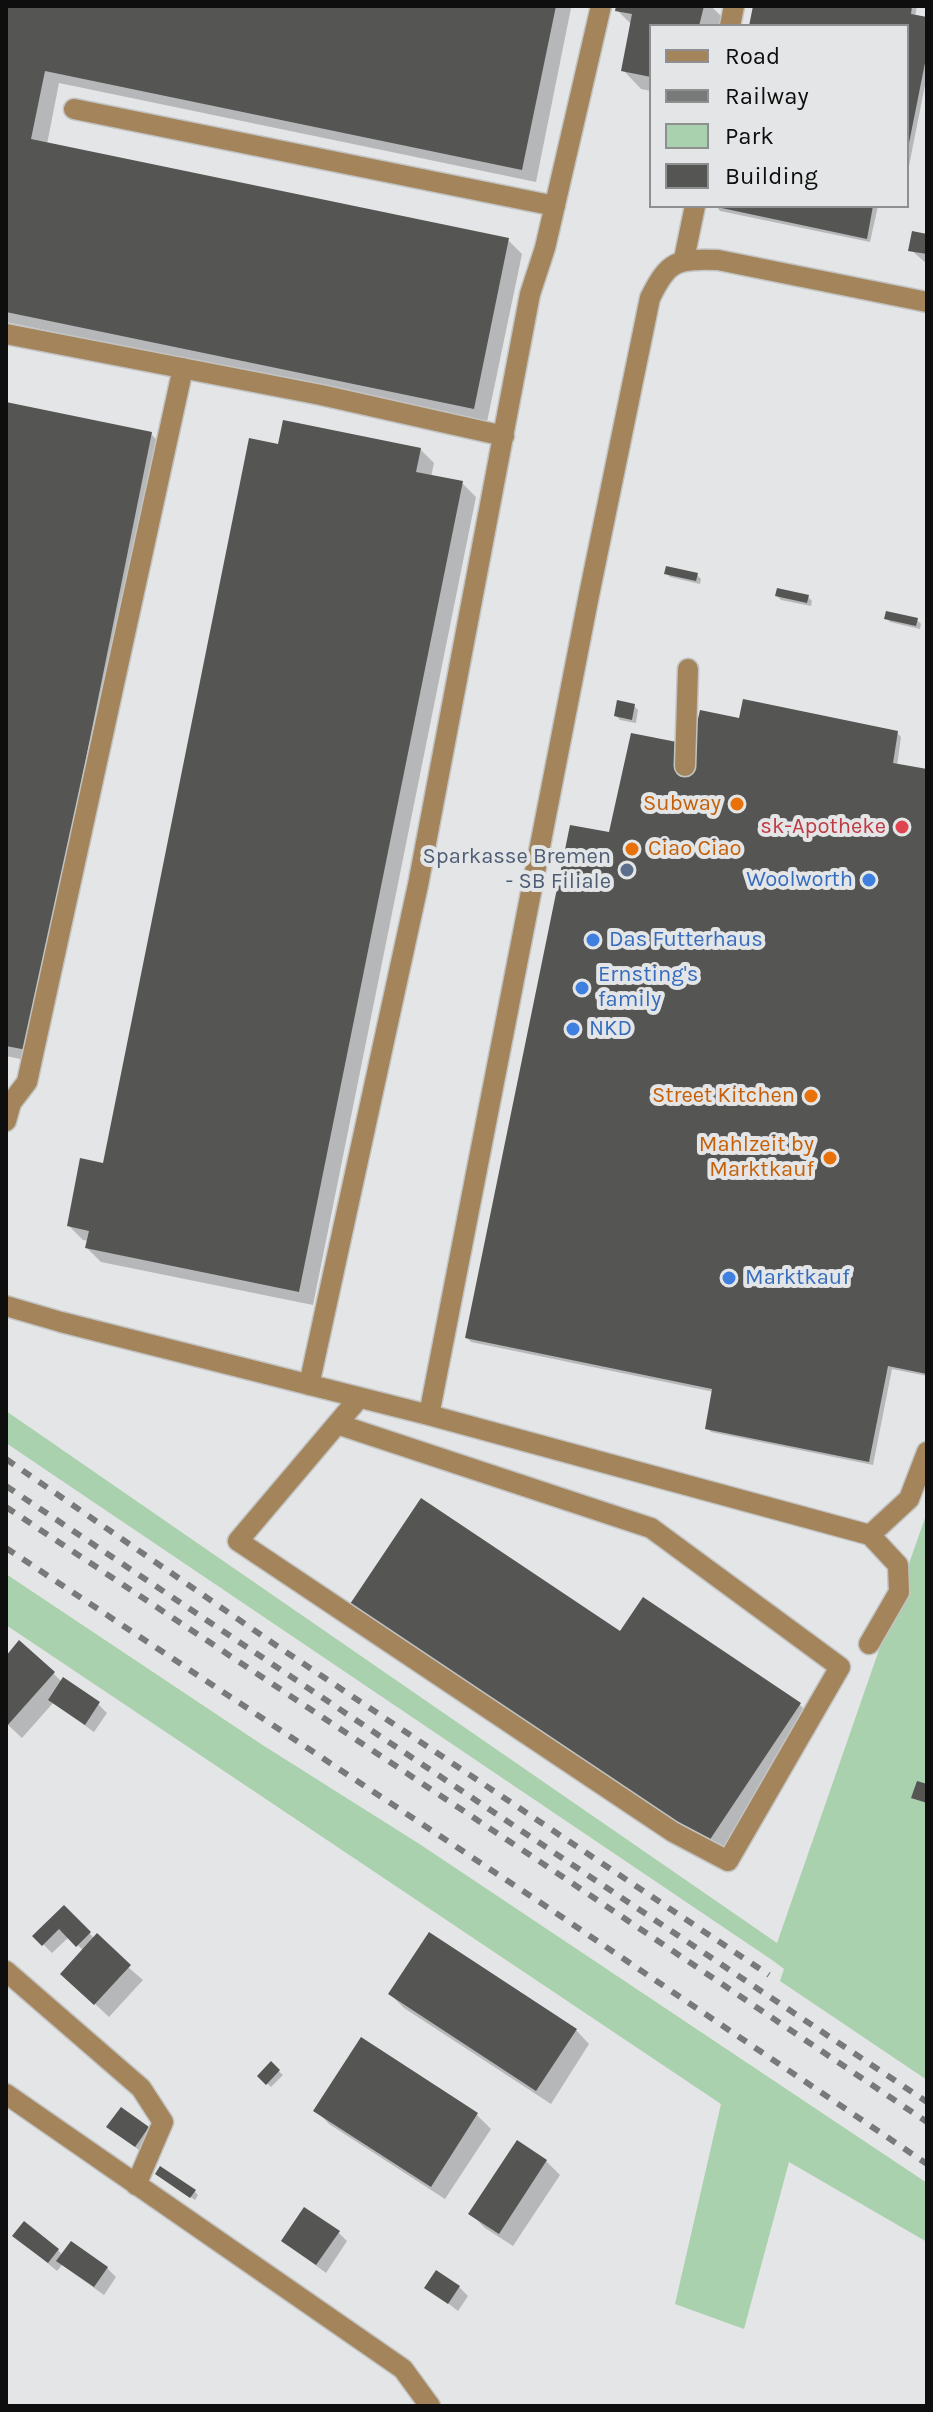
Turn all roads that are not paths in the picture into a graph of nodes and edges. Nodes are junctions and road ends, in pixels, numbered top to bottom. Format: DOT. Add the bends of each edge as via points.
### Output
graph roads {
  1 [pos="601,6"];
  2 [pos="74,109"];
  3 [pos="555,206"];
  4 [pos="695,208"];
  5 [pos="684,259"];
  6 [pos="927,302"];
  7 [pos="6,334"];
  8 [pos="183,368"];
  9 [pos="504,436"];
  10 [pos="688,669"];
  11 [pos="685,766"];
  12 [pos="8,1108"];
  13 [pos="6,1306"];
  14 [pos="309,1385"];
  15 [pos="359,1398"];
  16 [pos="429,1415"];
  17 [pos="337,1424"];
  18 [pos="927,1452"];
  19 [pos="870,1535"];
  20 [pos="869,1644"];
  21 [pos="6,1971"];
  22 [pos="6,2094"];
  23 [pos="136,2185"];
  24 [pos="430,2406"];
  1 -- 3 [label="lane"];
  2 -- 3 [label="lane"];
  3 -- 9 [label="lane" via="530,294"];
  4 -- 5 [label="lane"];
  5 -- 6 [label="lane" via="718,260"];
  5 -- 16 [label="lane" via="663,273 650,298"];
  7 -- 8 [label="lane"];
  8 -- 9 [label="lane"];
  8 -- 12 [label="lane" via="27,1082"];
  9 -- 14 [label="lane" via="418,885"];
  10 -- 11 [label="lane"];
  13 -- 14 [label="lane"];
  14 -- 15 [label="lane"];
  15 -- 16 [label="lane"];
  15 -- 17 [label="lane"];
  16 -- 19 [label="lane"];
  17 -- 17 [label="lane" via="238,1541 673,1832 728,1861 840,1667 651,1528"];
  18 -- 19 [label="lane" via="909,1499"];
  19 -- 20 [label="lane" via="898,1565 899,1592"];
  21 -- 23 [label="lane" via="141,2088 163,2122"];
  22 -- 23 [label="lane"];
  23 -- 24 [label="lane" via="403,2369"];
}
